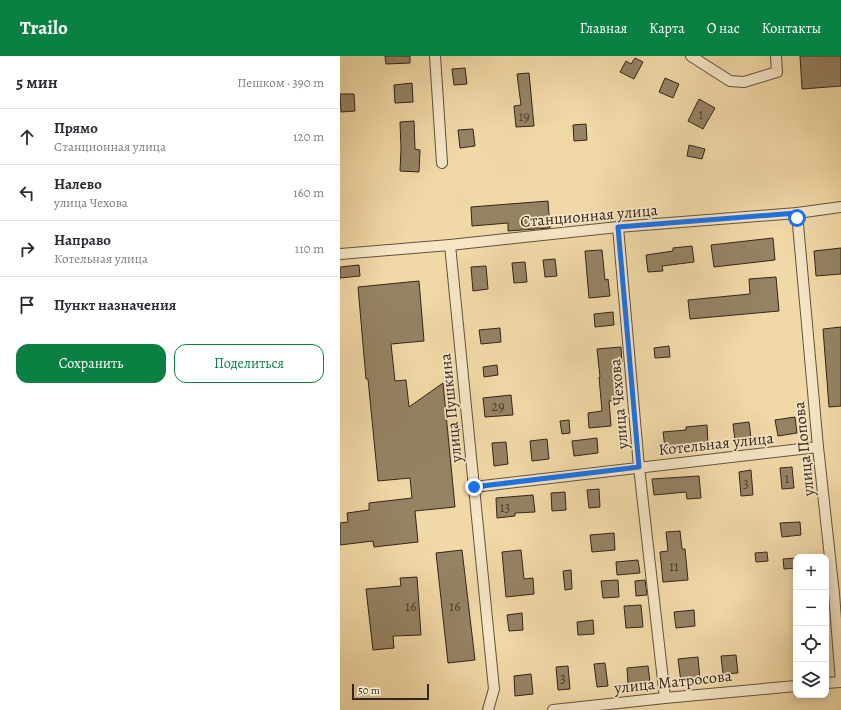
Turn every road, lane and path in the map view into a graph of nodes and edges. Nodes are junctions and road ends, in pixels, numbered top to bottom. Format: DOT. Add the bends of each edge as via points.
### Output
graph roads {
  1 [pos="435,56"];
  2 [pos="691,56"];
  3 [pos="776,56"];
  4 [pos="442,164"];
  5 [pos="841,207"];
  6 [pos="797,213"];
  7 [pos="618,227"];
  8 [pos="450,245"];
  9 [pos="340,254"];
  10 [pos="818,447"];
  11 [pos="639,467"];
  12 [pos="474,487"];
  13 [pos="841,682"];
  14 [pos="829,683"];
  15 [pos="793,686"];
  16 [pos="665,698"];
  17 [pos="489,710"];
  18 [pos="553,710"];
  1 -- 4 [label="street"];
  2 -- 3 [label="street" via="730,81 744,82 777,72"];
  5 -- 6 [label="street, Станционная улица"];
  6 -- 7 [label="street, Станционная улица"];
  6 -- 10 [label="street, улица Попова"];
  7 -- 8 [label="street, Станционная улица"];
  7 -- 11 [label="street, улица Чехова"];
  8 -- 9 [label="street, Станционная улица"];
  8 -- 12 [label="street, улица Пушкина"];
  10 -- 11 [label="street, Котельная улица"];
  10 -- 13 [label="street, улица Попова"];
  11 -- 12 [label="street, Котельная улица"];
  11 -- 16 [label="street, улица Чехова"];
  12 -- 17 [label="street, улица Пушкина" via="494,689"];
  13 -- 14 [label="street"];
  15 -- 16 [label="street, улица Матросова"];
  16 -- 18 [label="street, улица Матросова"];
}
